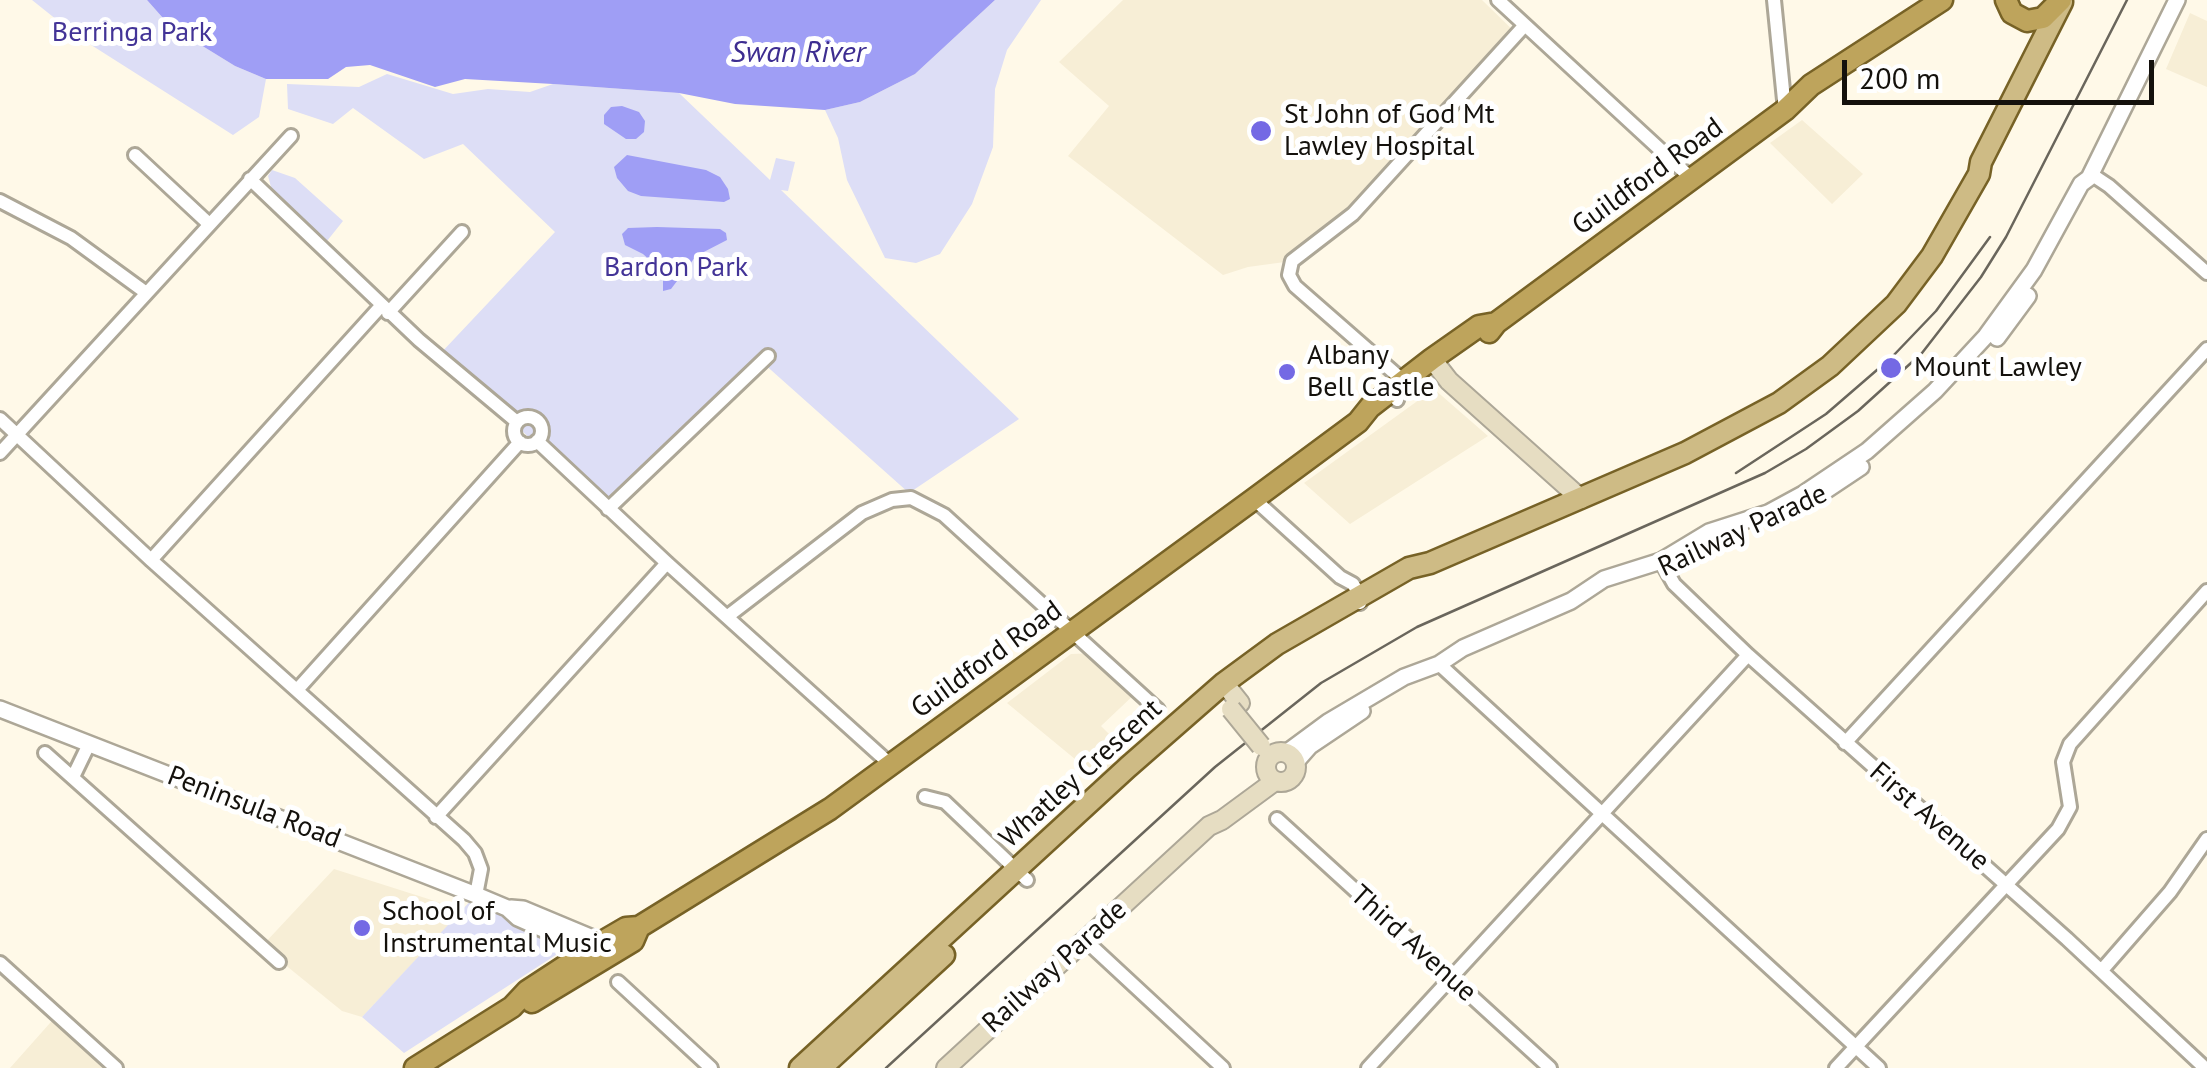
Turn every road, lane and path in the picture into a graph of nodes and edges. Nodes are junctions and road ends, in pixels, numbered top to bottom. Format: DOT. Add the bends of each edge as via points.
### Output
graph roads {
  1 [pos="1498,0"];
  2 [pos="1774,0"];
  3 [pos="1942,0"];
  4 [pos="1963,0"];
  5 [pos="2006,0"];
  6 [pos="2062,0"];
  7 [pos="2075,0"];
  8 [pos="2177,0"];
  9 [pos="1525,26"];
  10 [pos="1785,110"];
  11 [pos="291,136"];
  12 [pos="136,155"];
  13 [pos="1980,174"];
  14 [pos="2090,176"];
  15 [pos="250,179"];
  16 [pos="1692,179"];
  17 [pos="0,202"];
  18 [pos="208,223"];
  19 [pos="462,232"];
  20 [pos="2207,273"];
  21 [pos="145,292"];
  22 [pos="385,309"];
  23 [pos="2207,348"];
  24 [pos="768,356"];
  25 [pos="1436,364"];
  26 [pos="1399,392"];
  27 [pos="0,420"];
  28 [pos="517,422"];
  29 [pos="18,434"];
  30 [pos="538,441"];
  31 [pos="520,442"];
  32 [pos="0,453"];
  33 [pos="1254,499"];
  34 [pos="1580,499"];
  35 [pos="608,509"];
  36 [pos="151,560"];
  37 [pos="666,563"];
  38 [pos="1663,565"];
  39 [pos="2207,591"];
  40 [pos="1354,601"];
  41 [pos="728,616"];
  42 [pos="1073,632"];
  43 [pos="1748,654"];
  44 [pos="1442,668"];
  45 [pos="296,690"];
  46 [pos="1228,696"];
  47 [pos="0,709"];
  48 [pos="1158,710"];
  49 [pos="1845,743"];
  50 [pos="88,744"];
  51 [pos="45,753"];
  52 [pos="1275,758"];
  53 [pos="890,765"];
  54 [pos="73,777"];
  55 [pos="925,797"];
  56 [pos="1600,816"];
  57 [pos="436,817"];
  58 [pos="1277,819"];
  59 [pos="2207,839"];
  60 [pos="1022,875"];
  61 [pos="2006,884"];
  62 [pos="476,895"];
  63 [pos="1085,940"];
  64 [pos="602,948"];
  65 [pos="279,962"];
  66 [pos="0,963"];
  67 [pos="2102,970"];
  68 [pos="1450,978"];
  69 [pos="618,982"];
  70 [pos="1856,1046"];
  71 [pos="116,1068"];
  72 [pos="415,1068"];
  73 [pos="711,1068"];
  74 [pos="800,1068"];
  75 [pos="821,1068"];
  76 [pos="946,1068"];
  77 [pos="1223,1068"];
  78 [pos="1368,1068"];
  79 [pos="1550,1068"];
  80 [pos="1836,1068"];
  81 [pos="1880,1068"];
  82 [pos="2204,1068"];
  1 -- 9 [label="street"];
  2 -- 10 [label="street"];
  3 -- 10 [label="highway, Guildford Road" via="1810,85"];
  4 -- 10 [label="highway, Guildford Road"];
  5 -- 6 [label="highway" via="2012,13 2027,20 2043,18"];
  6 -- 13 [label="main road, Whatley Crescent" via="1980,162"];
  7 -- 13 [label="main road, Whatley Crescent"];
  8 -- 14 [label="street, Railway Parade"];
  9 -- 16 [label="street"];
  9 -- 26 [label="street" via="1353,214 1292,261 1295,286 1393,371"];
  10 -- 16 [label="highway, Guildford Road"];
  11 -- 15 [label="street"];
  12 -- 18 [label="street"];
  13 -- 34 [label="main road, Whatley Crescent" via="1896,304 1830,366 1735,427"];
  14 -- 20 [label="street"];
  14 -- 38 [label="street, Railway Parade" via="1986,336 1906,418 1803,494 1709,532"];
  15 -- 18 [label="street"];
  15 -- 22 [label="street"];
  16 -- 25 [label="highway, Guildford Road" via="1486,335"];
  17 -- 21 [label="street" via="71,238"];
  18 -- 21 [label="street"];
  19 -- 22 [label="street"];
  21 -- 29 [label="street"];
  22 -- 28 [label="street"];
  22 -- 36 [label="street"];
  23 -- 49 [label="street"];
  24 -- 35 [label="street"];
  25 -- 26 [label="highway, Guildford Road"];
  25 -- 34 [label="main road"];
  26 -- 33 [label="highway, Guildford Road"];
  27 -- 29 [label="street"];
  28 -- 30 [label="street" via="536,419"];
  28 -- 31 [label="street"];
  29 -- 32 [label="street"];
  29 -- 36 [label="street"];
  30 -- 31 [label="street"];
  30 -- 35 [label="street"];
  31 -- 45 [label="street"];
  33 -- 40 [label="street" via="1340,578"];
  33 -- 42 [label="highway, Guildford Road"];
  34 -- 40 [label="main road, Whatley Crescent" via="1409,568"];
  35 -- 37 [label="street"];
  36 -- 45 [label="street"];
  37 -- 41 [label="street"];
  37 -- 57 [label="street"];
  38 -- 43 [label="street, First Avenue" via="1674,584"];
  38 -- 44 [label="street, Railway Parade" via="1604,579 1571,602 1462,648"];
  39 -- 61 [label="street" via="2070,744 2063,762 2066,818"];
  40 -- 46 [label="main road, Whatley Crescent"];
  41 -- 42 [label="street" via="862,513 911,498 944,515"];
  41 -- 53 [label="street"];
  42 -- 48 [label="street"];
  42 -- 53 [label="highway, Guildford Road"];
  43 -- 49 [label="street, First Avenue"];
  43 -- 56 [label="street"];
  44 -- 52 [label="street, Railway Parade" via="1404,677"];
  44 -- 56 [label="street"];
  45 -- 57 [label="street"];
  46 -- 52 [label="main road, bridge"];
  46 -- 60 [label="main road, Whatley Crescent"];
  47 -- 50 [label="street, Peninsula Road"];
  49 -- 61 [label="street, First Avenue"];
  50 -- 54 [label="street"];
  50 -- 62 [label="street, Peninsula Road"];
  51 -- 54 [label="street"];
  52 -- 63 [label="main road, Railway Parade"];
  53 -- 64 [label="highway, Guildford Road" via="639,927 633,941"];
  54 -- 65 [label="street"];
  55 -- 60 [label="street" via="945,802"];
  56 -- 68 [label="street"];
  56 -- 70 [label="street"];
  57 -- 62 [label="street" via="475,853"];
  58 -- 68 [label="street, Third Avenue"];
  59 -- 67 [label="street"];
  60 -- 74 [label="main road, Whatley Crescent"];
  60 -- 75 [label="main road, Whatley Crescent"];
  61 -- 67 [label="street, First Avenue"];
  61 -- 70 [label="street"];
  62 -- 64 [label="street, Peninsula Road"];
  63 -- 76 [label="main road, Railway Parade"];
  63 -- 77 [label="street"];
  64 -- 72 [label="highway, Guildford Road" via="532,1002 512,1007"];
  66 -- 71 [label="street"];
  67 -- 82 [label="street, First Avenue"];
  68 -- 78 [label="street"];
  68 -- 79 [label="street, Third Avenue"];
  69 -- 73 [label="street"];
  70 -- 80 [label="street"];
  70 -- 81 [label="street"];
}
